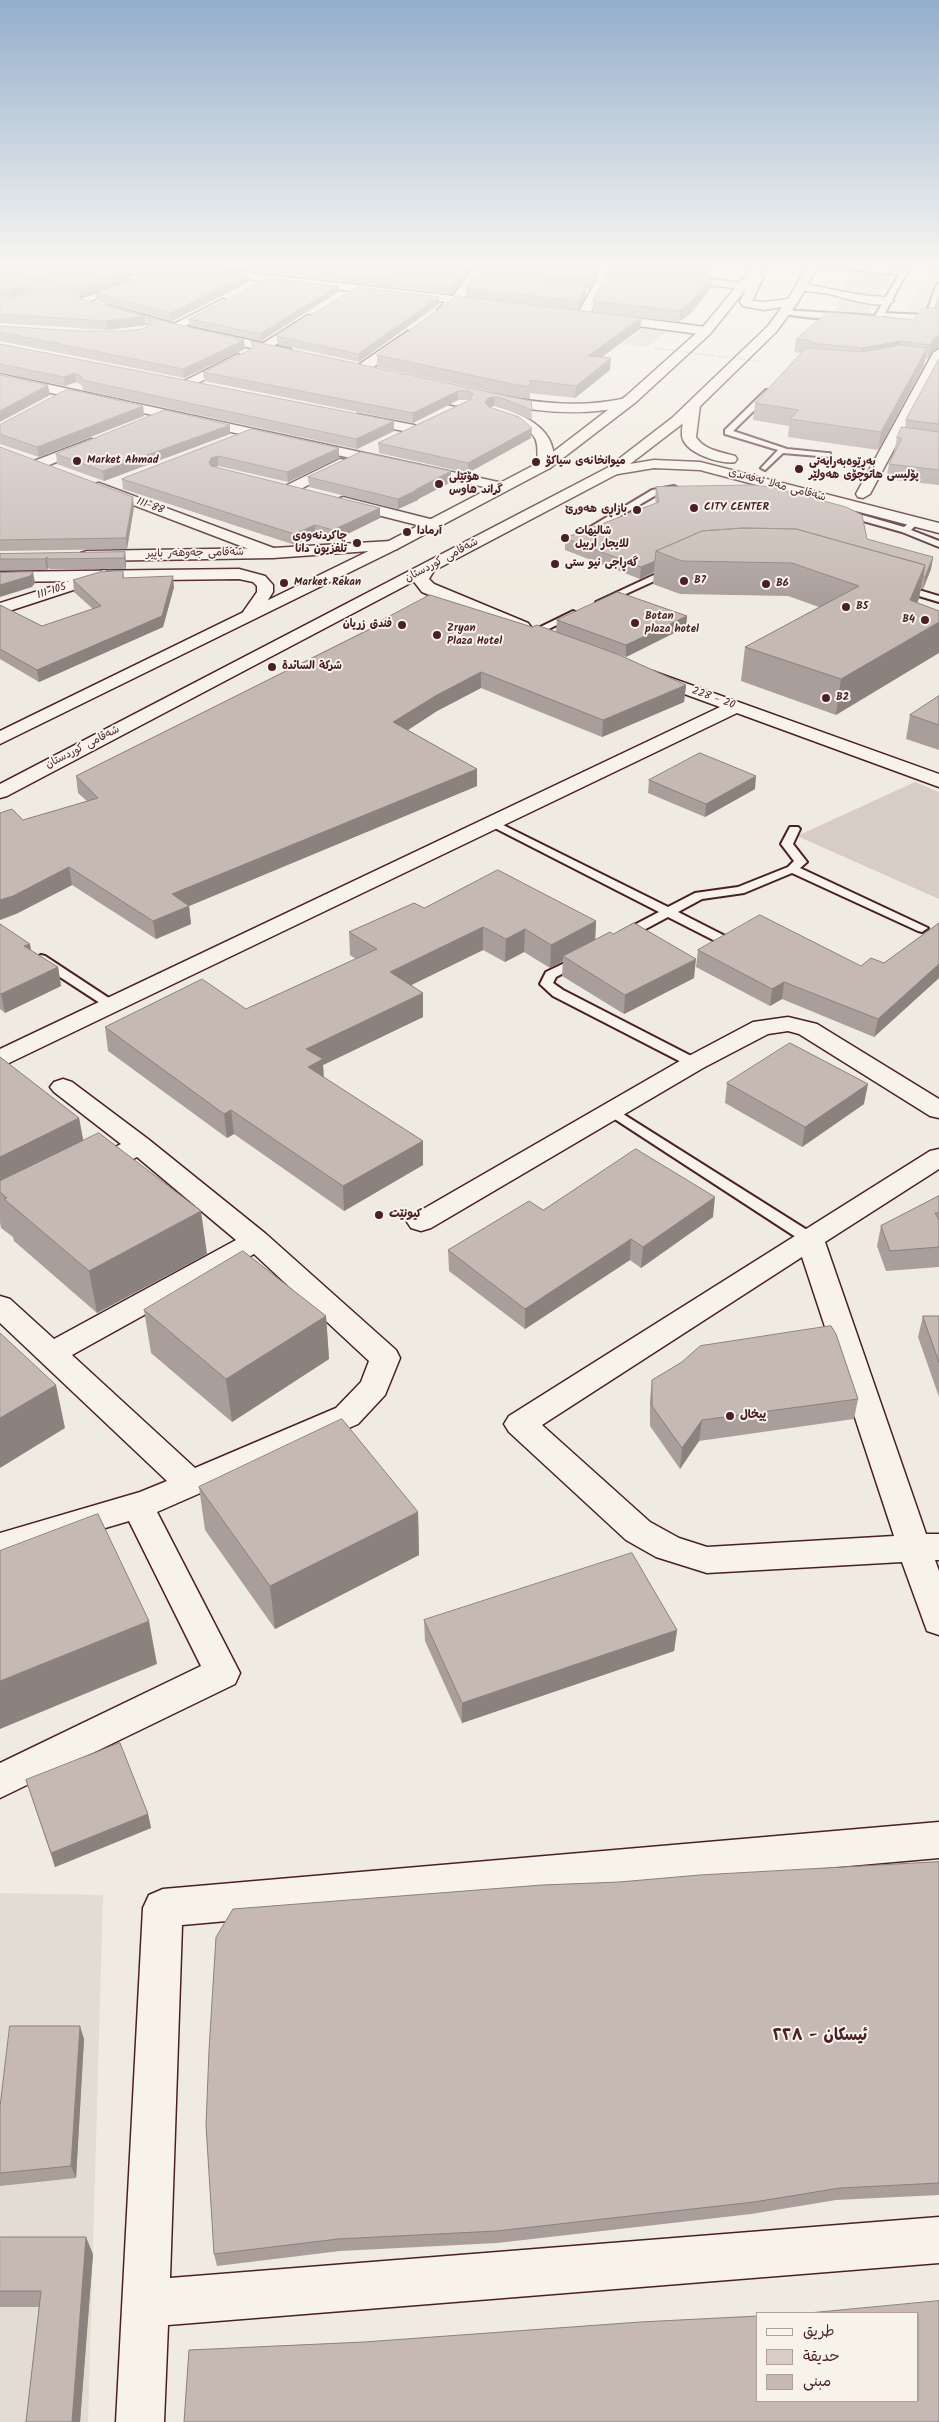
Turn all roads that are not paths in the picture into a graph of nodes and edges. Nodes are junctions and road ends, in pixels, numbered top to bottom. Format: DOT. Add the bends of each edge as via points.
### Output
graph roads {
  1 [pos="194,377"];
  2 [pos="362,377"];
  3 [pos="655,377"];
  4 [pos="722,377"];
  5 [pos="925,377"];
  6 [pos="0,378"];
  7 [pos="419,382"];
  8 [pos="779,382"];
  9 [pos="84,383"];
  10 [pos="369,383"];
  11 [pos="211,389"];
  12 [pos="67,392"];
  13 [pos="407,392"];
  14 [pos="496,399"];
  15 [pos="50,402"];
  16 [pos="627,402"];
  17 [pos="693,405"];
  18 [pos="471,406"];
  19 [pos="166,413"];
  20 [pos="447,413"];
  21 [pos="346,416"];
  22 [pos="430,421"];
  23 [pos="138,424"];
  24 [pos="414,429"];
  25 [pos="254,432"];
  26 [pos="102,438"];
  27 [pos="227,442"];
  28 [pos="784,451"];
  29 [pos="357,455"];
  30 [pos="827,455"];
  31 [pos="545,465"];
  32 [pos="765,468"];
  33 [pos="57,471"];
  34 [pos="612,471"];
  35 [pos="84,482"];
  36 [pos="120,482"];
  37 [pos="272,484"];
  38 [pos="503,487"];
  39 [pos="682,488"];
  40 [pos="103,489"];
  41 [pos="290,489"];
  42 [pos="309,494"];
  43 [pos="770,494"];
  44 [pos="863,494"];
  45 [pos="328,498"];
  46 [pos="939,515"];
  47 [pos="912,521"];
  48 [pos="433,524"];
  49 [pos="939,528"];
  50 [pos="581,535"];
  51 [pos="939,544"];
  52 [pos="391,546"];
  53 [pos="273,552"];
  54 [pos="68,556"];
  55 [pos="679,566"];
  56 [pos="427,569"];
  57 [pos="104,575"];
  58 [pos="0,577"];
  59 [pos="893,586"];
  60 [pos="939,599"];
  61 [pos="0,609"];
  62 [pos="252,612"];
  63 [pos="534,632"];
  64 [pos="553,639"];
  65 [pos="635,670"];
  66 [pos="735,707"];
  67 [pos="0,738"];
  68 [pos="939,781"];
  69 [pos="4,788"];
  70 [pos="491,822"];
  71 [pos="794,829"];
  72 [pos="792,869"];
  73 [pos="666,913"];
  74 [pos="922,928"];
  75 [pos="729,943"];
  76 [pos="608,944"];
  77 [pos="32,953"];
  78 [pos="592,953"];
  79 [pos="111,1004"];
  80 [pos="0,1058"];
  81 [pos="694,1062"];
  82 [pos="63,1087"];
  83 [pos="939,1110"];
  84 [pos="612,1111"];
  85 [pos="139,1145"];
  86 [pos="939,1156"];
  87 [pos="70,1181"];
  88 [pos="421,1222"];
  89 [pos="810,1239"];
  90 [pos="256,1241"];
  91 [pos="0,1306"];
  92 [pos="50,1354"];
  93 [pos="191,1484"];
  94 [pos="137,1505"];
  95 [pos="0,1546"];
  96 [pos="926,1548"];
  97 [pos="939,1621"];
  98 [pos="0,1781"];
  99 [pos="939,1840"];
  100 [pos="939,2240"];
  101 [pos="146,2303"];
  102 [pos="140,2422"];
  1 -- 11 [label="main road" via="181,383"];
  2 -- 10 [label="main road"];
  3 -- 16 [label="main road"];
  4 -- 17 [label="main road, شەقامی کوردستان"];
  5 -- 44 [label="main road" via="899,438"];
  6 -- 12 [label="main road"];
  7 -- 14 [label="main road"];
  8 -- 28 [label="lane" via="728,432 780,447"];
  9 -- 12 [label="main road"];
  12 -- 15 [label="main road"];
  12 -- 19 [label="main road"];
  13 -- 18 [label="main road"];
  14 -- 16 [label="main road" via="546,408 597,408"];
  14 -- 18 [label="main road"];
  16 -- 31 [label="main road"];
  17 -- 32 [label="main road, شەقامی مەلا ئەفەندی" via="689,437 696,447"];
  17 -- 34 [label="main road, شەقامی کوردستان" via="670,427"];
  18 -- 20 [label="main road"];
  18 -- 31 [label="main road" via="531,426 544,441"];
  19 -- 23 [label="main road"];
  19 -- 25 [label="main road"];
  21 -- 24 [label="main road"];
  22 -- 24 [label="main road"];
  24 -- 29 [label="main road"];
  25 -- 27 [label="main road"];
  25 -- 29 [label="main road"];
  26 -- 33 [label="main road" via="29,461"];
  28 -- 30 [label="lane"];
  28 -- 32 [label="lane"];
  29 -- 38 [label="main road"];
  29 -- 41 [label="main road"];
  31 -- 38 [label="main road"];
  32 -- 44 [label="main road, شەقامی مەلا ئەفەندی"];
  34 -- 47 [label="main road, شەقامی مەلا ئەفەندی" via="654,464 700,466"];
  34 -- 56 [label="main road, شەقامی کوردستان"];
  35 -- 40 [label="main road, 111-88"];
  36 -- 40 [label="main road"];
  37 -- 41 [label="main road"];
  38 -- 48 [label="main road"];
  39 -- 50 [label="lane" via="655,492"];
  40 -- 53 [label="main road, 111-88"];
  41 -- 42 [label="main road"];
  43 -- 47 [label="lane"];
  44 -- 47 [label="main road, شەقامی مەلا ئەفەندی"];
  45 -- 48 [label="main road"];
  46 -- 47 [label="main road, شەقامی مەلا ئەفەندی"];
  47 -- 49 [label="main road, شەقامی مەلا ئەفەندی"];
  47 -- 51 [label="lane"];
  48 -- 52 [label="main road"];
  52 -- 53 [label="main road, شەقامی جەوهەر باپیر"];
  52 -- 62 [label="main road"];
  53 -- 54 [label="main road, شەقامی جەوهەر باپیر"];
  55 -- 63 [label="lane"];
  56 -- 63 [label="main road" via="420,576 421,582 436,592"];
  56 -- 69 [label="main road, شەقامی کوردستان"];
  57 -- 58 [label="main road, شەقامی جەوهەر باپیر"];
  57 -- 61 [label="main road, 111-105"];
  57 -- 62 [label="main road, شەقامی جەوهەر باپیر" via="246,575 259,579 266,588"];
  59 -- 60 [label="lane"];
  62 -- 67 [label="main road"];
  63 -- 64 [label="main road"];
  65 -- 66 [label="main road, 228 - 20"];
  66 -- 68 [label="main road, 228 - 20"];
  66 -- 70 [label="main road"];
  70 -- 73 [label="lane"];
  70 -- 79 [label="main road"];
  71 -- 72 [label="lane" via="787,844 801,862"];
  72 -- 73 [label="lane" via="740,890 699,896"];
  72 -- 74 [label="lane"];
  73 -- 75 [label="lane"];
  73 -- 76 [label="lane"];
  77 -- 79 [label="lane"];
  78 -- 81 [label="lane" via="551,975 546,984"];
  79 -- 80 [label="main road"];
  81 -- 83 [label="main road" via="762,1027 788,1024 808,1029"];
  81 -- 84 [label="main road"];
  82 -- 85 [label="main road"];
  84 -- 88 [label="main road"];
  84 -- 89 [label="lane"];
  85 -- 87 [label="main road"];
  85 -- 90 [label="main road"];
  86 -- 89 [label="main road"];
  89 -- 96 [label="main road"];
  89 -- 96 [label="main road" via="520,1424 638,1531 668,1548 707,1560"];
  90 -- 92 [label="main road"];
  90 -- 93 [label="main road" via="385,1358 374,1387 347,1416"];
  91 -- 92 [label="main road"];
  92 -- 93 [label="main road"];
  93 -- 94 [label="main road"];
  94 -- 95 [label="main road"];
  94 -- 98 [label="main road" via="222,1673"];
  96 -- 97 [label="main road"];
  99 -- 101 [label="main road" via="163,1908"];
  100 -- 101 [label="main road"];
  101 -- 102 [label="main road"];
}
